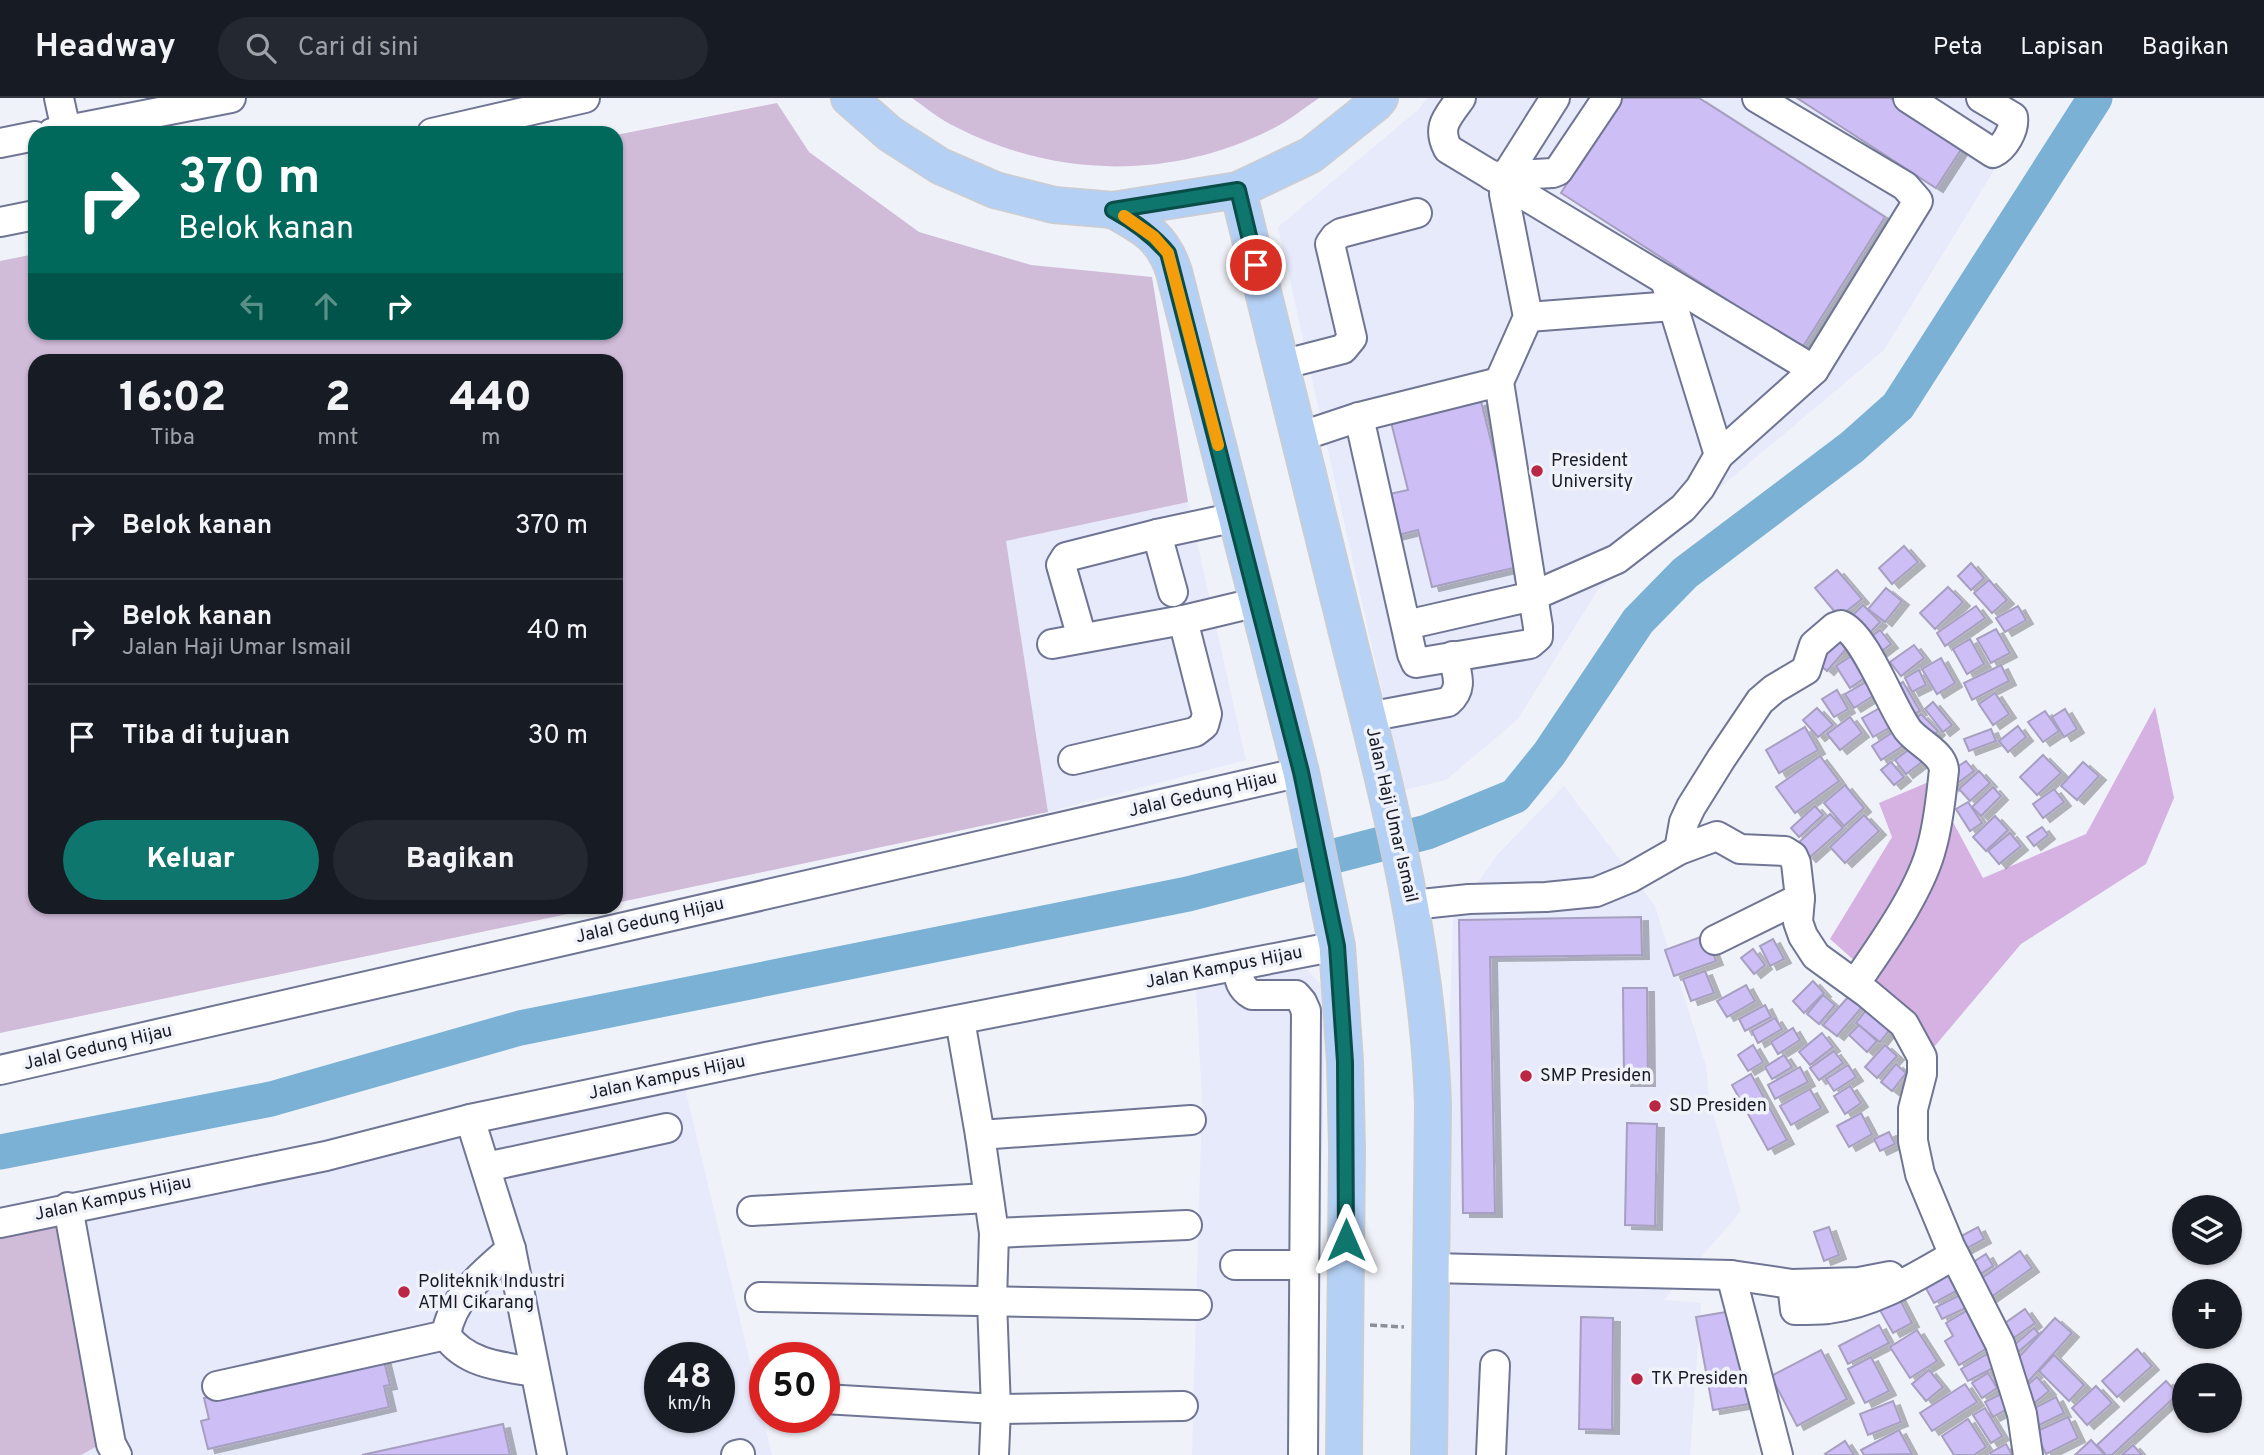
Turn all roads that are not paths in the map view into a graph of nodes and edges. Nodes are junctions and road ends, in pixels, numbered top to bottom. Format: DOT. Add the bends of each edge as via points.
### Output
graph roads {
  1 [pos="60,98"];
  2 [pos="231,98"];
  3 [pos="585,98"];
  4 [pos="849,98"];
  5 [pos="1380,98"];
  6 [pos="1461,98"];
  7 [pos="1555,98"];
  8 [pos="1607,98"];
  9 [pos="1757,98"];
  10 [pos="1908,98"];
  11 [pos="1982,98"];
  12 [pos="59,126"];
  13 [pos="89,126"];
  14 [pos="463,126"];
  15 [pos="28,138"];
  16 [pos="0,144"];
  17 [pos="1501,178"];
  18 [pos="1238,190"];
  19 [pos="1113,210"];
  20 [pos="1417,213"];
  21 [pos="28,216"];
  22 [pos="0,222"];
  23 [pos="1669,293"];
  24 [pos="1528,317"];
  25 [pos="1281,365"];
  26 [pos="1814,370"];
  27 [pos="1499,382"];
  28 [pos="1359,417"];
  29 [pos="1299,437"];
  30 [pos="1719,455"];
  31 [pos="1236,517"];
  32 [pos="1157,534"];
  33 [pos="1173,592"];
  34 [pos="1533,596"];
  35 [pos="1258,602"];
  36 [pos="1183,620"];
  37 [pos="1406,625"];
  38 [pos="1082,638"];
  39 [pos="1052,645"];
  40 [pos="1453,656"];
  41 [pos="1368,717"];
  42 [pos="1073,760"];
  43 [pos="1303,779"];
  44 [pos="1679,850"];
  45 [pos="1410,895"];
  46 [pos="1801,898"];
  47 [pos="1715,940"];
  48 [pos="1337,946"];
  49 [pos="1239,976"];
  50 [pos="1855,984"];
  51 [pos="960,1020"];
  52 [pos="0,1070"];
  53 [pos="470,1119"];
  54 [pos="1191,1120"];
  55 [pos="667,1128"];
  56 [pos="980,1135"];
  57 [pos="486,1167"];
  58 [pos="988,1198"];
  59 [pos="68,1207"];
  60 [pos="752,1210"];
  61 [pos="0,1223"];
  62 [pos="1187,1225"];
  63 [pos="995,1233"];
  64 [pos="511,1249"];
  65 [pos="1954,1255"];
  66 [pos="1235,1265"];
  67 [pos="1306,1265"];
  68 [pos="1431,1268"];
  69 [pos="1731,1275"];
  70 [pos="1890,1276"];
  71 [pos="1792,1284"];
  72 [pos="760,1297"];
  73 [pos="992,1301"];
  74 [pos="1197,1305"];
  75 [pos="446,1335"];
  76 [pos="1494,1365"];
  77 [pos="535,1372"];
  78 [pos="217,1386"];
  79 [pos="840,1400"];
  80 [pos="1183,1406"];
  81 [pos="996,1409"];
  82 [pos="117,1455"];
  83 [pos="552,1455"];
  84 [pos="994,1455"];
  85 [pos="1303,1455"];
  86 [pos="1345,1455"];
  87 [pos="1429,1455"];
  88 [pos="1491,1455"];
  89 [pos="1778,1455"];
  90 [pos="2028,1455"];
  1 -- 12 [label="street"];
  2 -- 13 [label="street"];
  3 -- 14 [label="street"];
  4 -- 19 [label="main road" via="920,154 995,190 1054,205"];
  5 -- 18 [label="main road" via="1311,155"];
  6 -- 17 [label="street" via="1443,124 1442,137 1448,149"];
  7 -- 17 [label="street"];
  8 -- 17 [label="street" via="1558,171"];
  9 -- 26 [label="street" via="1905,186 1918,201"];
  10 -- 11 [label="street" via="1993,153 2014,123"];
  15 -- 16 [label="street"];
  17 -- 23 [label="street"];
  17 -- 24 [label="street"];
  18 -- 19 [label="main road"];
  18 -- 25 [label="main road, Jalan Haji Umar Ismail"];
  19 -- 31 [label="main road" via="1137,223 1168,253"];
  20 -- 25 [label="street" via="1335,237 1330,244 1352,338 1343,349"];
  21 -- 22 [label="street"];
  23 -- 24 [label="street"];
  23 -- 26 [label="street"];
  23 -- 30 [label="street"];
  24 -- 27 [label="street"];
  25 -- 29 [label="main road, Jalan Haji Umar Ismail"];
  26 -- 30 [label="street"];
  27 -- 28 [label="street"];
  27 -- 34 [label="street"];
  28 -- 29 [label="street"];
  28 -- 37 [label="street"];
  29 -- 41 [label="main road, Jalan Haji Umar Ismail"];
  30 -- 34 [label="street" via="1683,508 1617,559"];
  31 -- 32 [label="street"];
  31 -- 35 [label="main road"];
  32 -- 33 [label="street"];
  32 -- 38 [label="street" via="1066,557 1060,565"];
  34 -- 37 [label="street"];
  34 -- 40 [label="street" via="1538,637 1530,644"];
  35 -- 36 [label="street"];
  35 -- 43 [label="main road"];
  36 -- 38 [label="street"];
  36 -- 42 [label="street" via="1207,714 1204,725 1195,732"];
  37 -- 40 [label="street" via="1416,663"];
  38 -- 39 [label="street"];
  40 -- 41 [label="street" via="1459,686 1448,702"];
  41 -- 45 [label="main road, Jalan Haji Umar Ismail"];
  43 -- 48 [label="main road"];
  43 -- 52 [label="street, Jalal Gedung Hijau"];
  44 -- 45 [label="street" via="1596,892 1469,899"];
  44 -- 46 [label="street" via="1717,836 1740,849 1785,851 1796,863"];
  44 -- 50 [label="street" via="1691,807 1760,701 1806,670 1814,645 1835,627 1849,630 1908,730 1941,759 1944,770 1933,846 1924,869"];
  45 -- 68 [label="main road, Jalan Haji Umar Ismail" via="1431,1057"];
  46 -- 47 [label="street"];
  46 -- 50 [label="street" via="1798,922 1803,936 1816,956"];
  48 -- 49 [label="street, Jalan Kampus Hijau"];
  48 -- 86 [label="main road" via="1347,1149"];
  49 -- 51 [label="street, Jalan Kampus Hijau"];
  49 -- 67 [label="street" via="1252,995 1296,995 1306,1011"];
  50 -- 65 [label="street" via="1904,1024 1922,1057 1913,1141 1920,1174"];
  51 -- 53 [label="street, Jalan Kampus Hijau"];
  51 -- 56 [label="street"];
  53 -- 57 [label="street"];
  53 -- 59 [label="street, Jalan Kampus Hijau" via="326,1156"];
  54 -- 56 [label="street"];
  55 -- 57 [label="street"];
  56 -- 58 [label="street"];
  57 -- 64 [label="street"];
  58 -- 60 [label="street"];
  58 -- 63 [label="street"];
  59 -- 61 [label="street, Jalan Kampus Hijau"];
  59 -- 82 [label="street" via="111,1444"];
  62 -- 63 [label="street"];
  63 -- 73 [label="street"];
  64 -- 75 [label="street" via="458,1303"];
  64 -- 77 [label="street"];
  65 -- 71 [label="street" via="1895,1288 1827,1309 1795,1310"];
  65 -- 90 [label="street" via="2000,1344 2019,1401"];
  66 -- 67 [label="street"];
  67 -- 85 [label="street"];
  68 -- 69 [label="street"];
  68 -- 87 [label="main road, Jalan Haji Umar Ismail"];
  69 -- 71 [label="street"];
  69 -- 89 [label="street"];
  70 -- 71 [label="street"];
  72 -- 73 [label="street"];
  73 -- 74 [label="street"];
  73 -- 81 [label="street"];
  75 -- 77 [label="street" via="453,1346 488,1365"];
  75 -- 78 [label="street"];
  76 -- 88 [label="street"];
  77 -- 83 [label="street"];
  79 -- 81 [label="street"];
  80 -- 81 [label="street"];
  81 -- 84 [label="street"];
}
